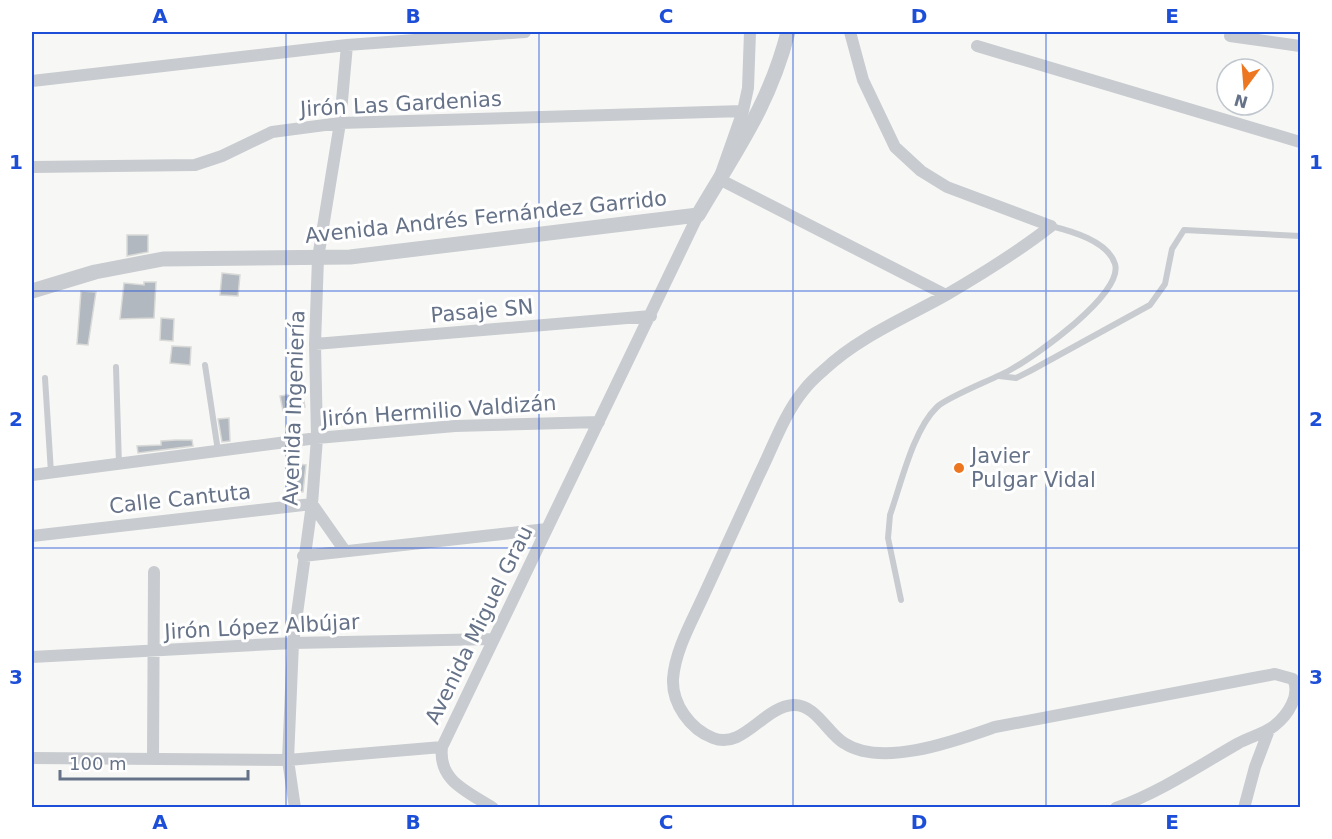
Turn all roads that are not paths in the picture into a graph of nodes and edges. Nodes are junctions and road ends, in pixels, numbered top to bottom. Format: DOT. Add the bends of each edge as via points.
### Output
graph roads {
  1 [pos="525,32"];
  2 [pos="750,32"];
  3 [pos="788,32"];
  4 [pos="850,32"];
  5 [pos="1230,36"];
  6 [pos="347,45"];
  7 [pos="977,46"];
  8 [pos="1300,46"];
  9 [pos="32,81"];
  10 [pos="743,111"];
  11 [pos="340,123"];
  12 [pos="1300,142"];
  13 [pos="32,167"];
  14 [pos="719,179"];
  15 [pos="698,215"];
  16 [pos="1051,225"];
  17 [pos="1300,236"];
  18 [pos="318,258"];
  19 [pos="32,291"];
  20 [pos="946,295"];
  21 [pos="651,316"];
  22 [pos="315,344"];
  23 [pos="205,365"];
  24 [pos="116,367"];
  25 [pos="998,376"];
  26 [pos="45,378"];
  27 [pos="599,422"];
  28 [pos="317,438"];
  29 [pos="218,451"];
  30 [pos="119,465"];
  31 [pos="51,473"];
  32 [pos="32,476"];
  33 [pos="312,504"];
  34 [pos="547,529"];
  35 [pos="32,536"];
  36 [pos="345,551"];
  37 [pos="303,556"];
  38 [pos="154,572"];
  39 [pos="901,600"];
  40 [pos="494,639"];
  41 [pos="293,643"];
  42 [pos="154,652"];
  43 [pos="32,657"];
  44 [pos="1298,686"];
  45 [pos="1269,730"];
  46 [pos="442,747"];
  47 [pos="32,758"];
  48 [pos="153,759"];
  49 [pos="288,760"];
  50 [pos="295,807"];
  51 [pos="493,807"];
  52 [pos="1116,807"];
  53 [pos="1244,807"];
  1 -- 6 [label="street"];
  2 -- 10 [label="street"];
  3 -- 14 [label="street" via="763,105"];
  4 -- 16 [label="street" via="863,80 895,147 921,171 947,187"];
  5 -- 8 [label="street"];
  6 -- 9 [label="street"];
  6 -- 11 [label="street, Avenida Ingeniería"];
  7 -- 12 [label="street"];
  10 -- 11 [label="street, Jirón Las Gardenias"];
  10 -- 14 [label="street"];
  11 -- 13 [label="street, Jirón Las Gardenias" via="272,132 195,165"];
  11 -- 18 [label="street, Avenida Ingeniería"];
  14 -- 15 [label="street"];
  14 -- 20 [label="street"];
  15 -- 18 [label="street, Avenida Andrés Fernández Garrido"];
  15 -- 21 [label="street, Avenida Miguel Grau"];
  16 -- 20 [label="street" via="1020,251"];
  16 -- 25 [label="lane" via="1074,232 1109,252 1115,277 1091,309 1054,341"];
  17 -- 25 [label="lane" via="1184,230 1172,249 1165,284 1150,305 1016,378"];
  18 -- 19 [label="street, Avenida Andrés Fernández Garrido" via="163,259 95,272"];
  18 -- 22 [label="street, Avenida Ingeniería"];
  20 -- 44 [label="street" via="881,330 827,367 803,391 734,527 682,644 673,680 680,712 712,738 724,741 737,738 776,708 800,706 824,722 847,745 869,753 891,754 965,738 995,727 1275,674 1293,678"];
  21 -- 22 [label="street, Pasaje SN"];
  21 -- 27 [label="street, Avenida Miguel Grau"];
  22 -- 28 [label="street, Avenida Ingeniería"];
  23 -- 29 [label="lane"];
  24 -- 30 [label="lane"];
  25 -- 39 [label="lane" via="938,406 922,426 888,528"];
  26 -- 31 [label="lane"];
  27 -- 28 [label="street, Jirón Hermilio Valdizán" via="455,426"];
  27 -- 34 [label="street, Avenida Miguel Grau"];
  28 -- 29 [label="street, Jirón Hermilio Valdizán"];
  28 -- 33 [label="street, Avenida Ingeniería"];
  29 -- 30 [label="street, Jirón Hermilio Valdizán"];
  30 -- 31 [label="street, Jirón Hermilio Valdizán"];
  31 -- 32 [label="street, Jirón Hermilio Valdizán"];
  33 -- 35 [label="street, Calle Cantuta"];
  33 -- 36 [label="street"];
  33 -- 37 [label="street, Avenida Ingeniería"];
  34 -- 36 [label="street"];
  34 -- 40 [label="street, Avenida Miguel Grau"];
  36 -- 37 [label="street"];
  37 -- 41 [label="street, Avenida Ingeniería"];
  38 -- 42 [label="street"];
  40 -- 41 [label="street, Jirón López Albújar"];
  40 -- 46 [label="street, Avenida Miguel Grau"];
  41 -- 42 [label="street, Jirón López Albújar"];
  41 -- 49 [label="street, Avenida Ingeniería"];
  42 -- 43 [label="street, Jirón López Albújar"];
  42 -- 48 [label="street"];
  44 -- 45 [label="street" via="1284,715"];
  45 -- 52 [label="street" via="1240,742 1149,796"];
  45 -- 53 [label="street"];
  46 -- 49 [label="street, Avenida Miguel Grau"];
  46 -- 51 [label="street" via="444,772"];
  47 -- 48 [label="street, Avenida Miguel Grau"];
  48 -- 49 [label="street, Avenida Miguel Grau"];
  49 -- 50 [label="street, Avenida Ingeniería"];
}
